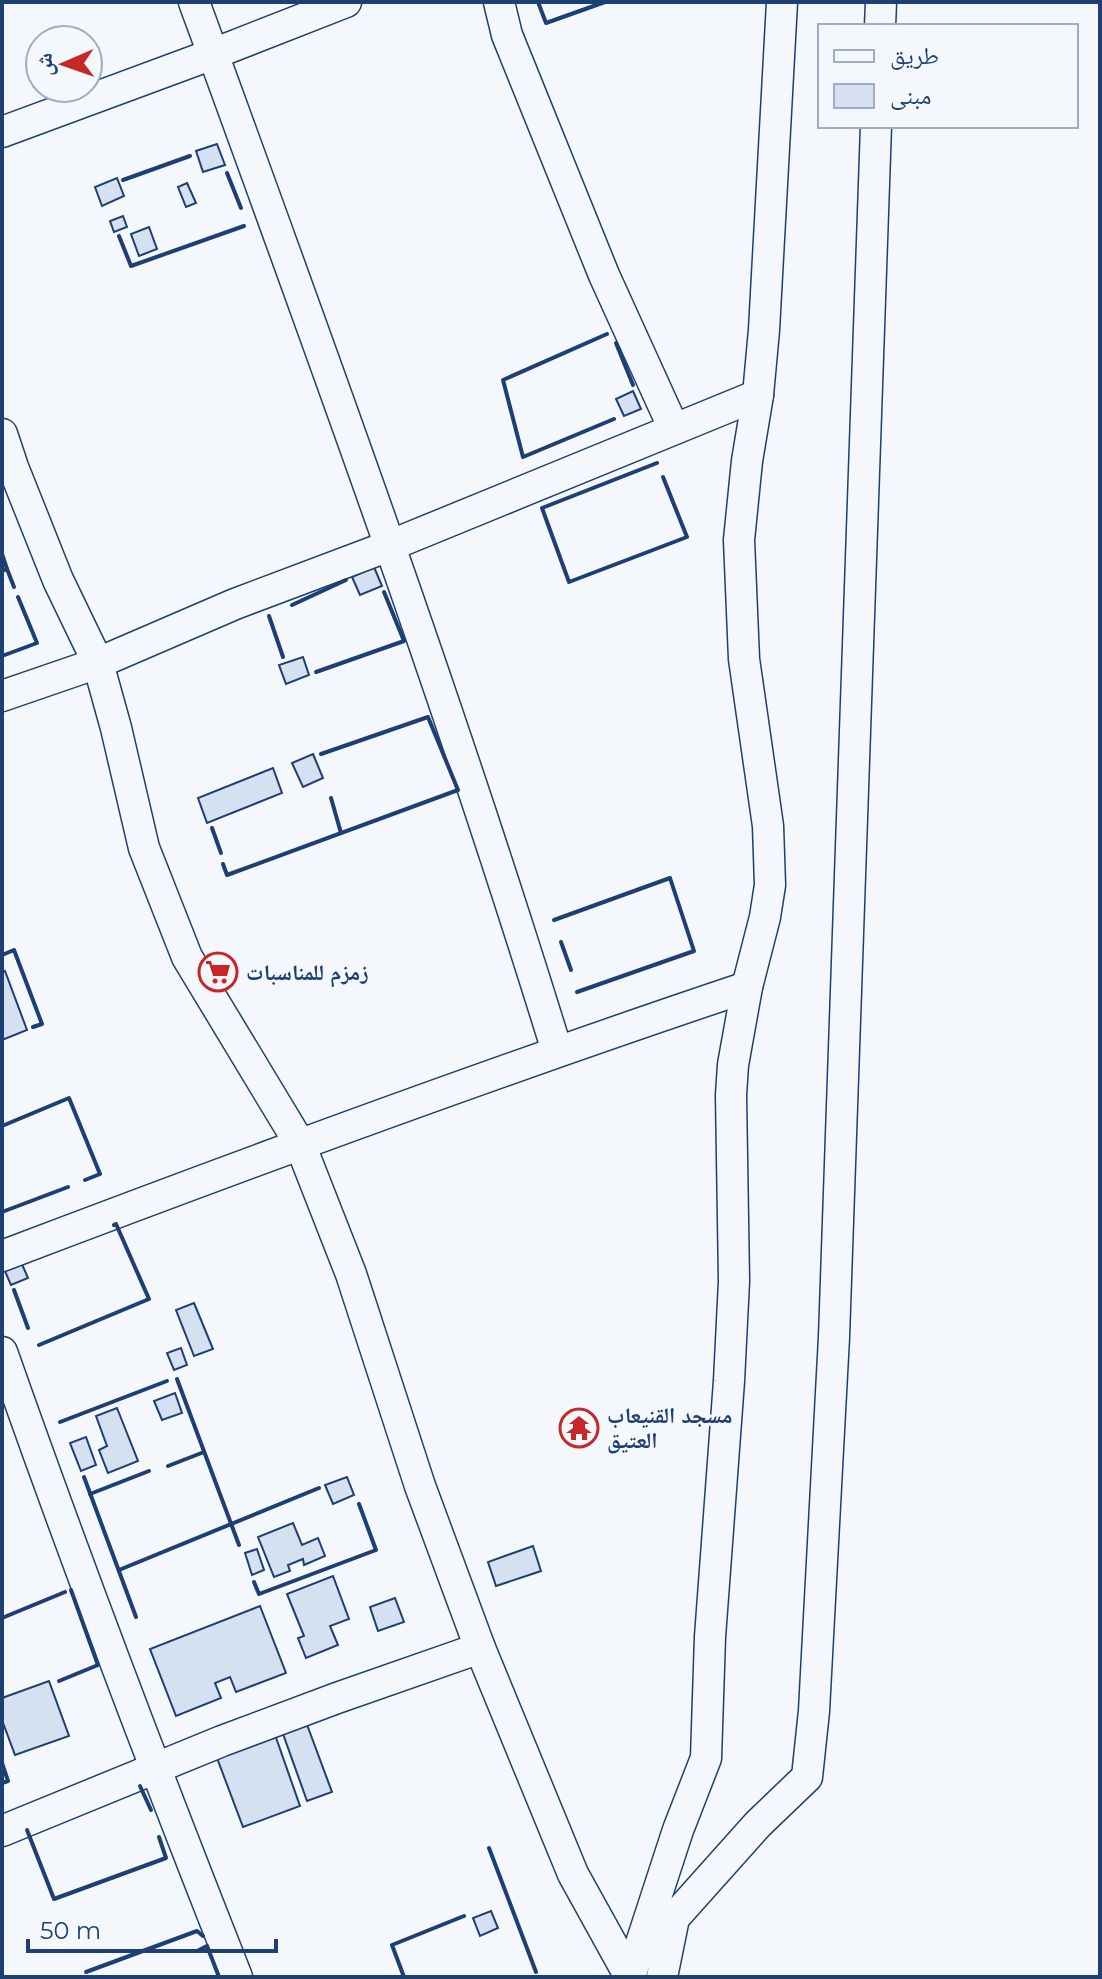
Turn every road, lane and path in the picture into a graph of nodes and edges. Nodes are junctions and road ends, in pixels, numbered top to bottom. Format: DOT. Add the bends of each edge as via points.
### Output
graph roads {
  1 [pos="194,2"];
  2 [pos="346,2"];
  3 [pos="499,2"];
  4 [pos="782,2"];
  5 [pos="881,2"];
  6 [pos="880,24"];
  7 [pos="213,54"];
  8 [pos="876,128"];
  9 [pos="2,132"];
  10 [pos="758,395"];
  11 [pos="674,429"];
  12 [pos="2,434"];
  13 [pos="389,546"];
  14 [pos="98,663"];
  15 [pos="2,696"];
  16 [pos="747,987"];
  17 [pos="557,1051"];
  18 [pos="300,1144"];
  19 [pos="2,1256"];
  20 [pos="2,1352"];
  21 [pos="480,1648"];
  22 [pos="154,1767"];
  23 [pos="2,1831"];
  24 [pos="237,1977"];
  25 [pos="662,1977"];
  1 -- 7 [label="street"];
  2 -- 7 [label="street"];
  3 -- 11 [label="street" via="507,35 604,275"];
  4 -- 10 [label="street"];
  5 -- 6 [label="street"];
  7 -- 9 [label="street"];
  7 -- 13 [label="street"];
  8 -- 25 [label="street" via="834,1337 807,1777 674,1918"];
  10 -- 11 [label="street"];
  10 -- 16 [label="street" via="739,540 744,659 768,826 770,885"];
  11 -- 13 [label="street"];
  12 -- 14 [label="street" via="58,580"];
  13 -- 14 [label="street"];
  13 -- 17 [label="street"];
  14 -- 15 [label="street"];
  14 -- 18 [label="street" via="144,848 187,957"];
  16 -- 17 [label="street"];
  16 -- 21 [label="street" via="731,1095 734,1281 706,1758 630,1977 573,1874"];
  17 -- 18 [label="street"];
  18 -- 19 [label="street"];
  18 -- 21 [label="street" via="351,1274"];
  20 -- 22 [label="street"];
  21 -- 22 [label="street"];
  22 -- 23 [label="street"];
  22 -- 24 [label="street"];
}
